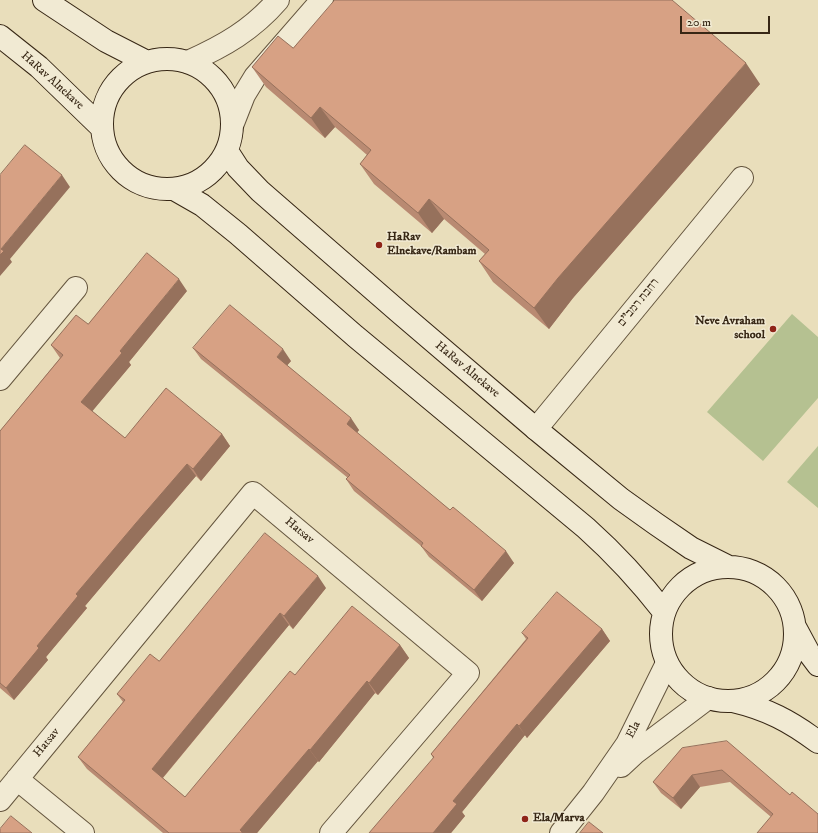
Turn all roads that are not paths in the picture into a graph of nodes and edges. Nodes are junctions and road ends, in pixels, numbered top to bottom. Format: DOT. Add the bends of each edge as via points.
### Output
graph roads {
  1 [pos="44,0"];
  2 [pos="278,0"];
  3 [pos="322,0"];
  4 [pos="0,36"];
  5 [pos="147,62"];
  6 [pos="188,62"];
  7 [pos="232,123"];
  8 [pos="102,128"];
  9 [pos="227,151"];
  10 [pos="742,178"];
  11 [pos="174,189"];
  12 [pos="76,288"];
  13 [pos="0,379"];
  14 [pos="536,428"];
  15 [pos="726,566"];
  16 [pos="664,612"];
  17 [pos="795,627"];
  18 [pos="667,663"];
  19 [pos="818,665"];
  20 [pos="708,698"];
  21 [pos="732,701"];
  22 [pos="818,742"];
  23 [pos="17,779"];
  24 [pos="593,793"];
  25 [pos="0,800"];
  26 [pos="83,833"];
  27 [pos="331,833"];
  28 [pos="561,833"];
  1 -- 5 [label="main road" via="106,41"];
  2 -- 6 [label="main road" via="243,34"];
  3 -- 7 [label="main road" via="255,77"];
  4 -- 8 [label="main road, HaRav Alnekave" via="39,67"];
  5 -- 6 [label="main road" via="172,58"];
  5 -- 8 [label="main road" via="128,71 117,81 108,95 103,110"];
  6 -- 7 [label="main road" via="215,79 230,107"];
  7 -- 9 [label="main road"];
  8 -- 11 [label="main road" via="106,146 114,162 127,175 157,188"];
  9 -- 11 [label="main road" via="218,166 205,177 190,185"];
  9 -- 14 [label="main road, HaRav Alnekave" via="238,168 260,191 404,318"];
  10 -- 14 [label="main road, רחבת רמב\"ם"];
  11 -- 16 [label="main road" via="202,205 586,528 641,582"];
  12 -- 13 [label="main road"];
  14 -- 15 [label="main road, HaRav Alnekave" via="621,499 691,548"];
  15 -- 16 [label="main road" via="706,570 688,579 673,594"];
  15 -- 17 [label="main road" via="756,572 773,583 791,608"];
  16 -- 18 [label="main road" via="661,632 663,653"];
  17 -- 19 [label="main road"];
  17 -- 21 [label="main road" via="796,639 791,659 780,678 753,697"];
  18 -- 20 [label="main road" via="679,680"];
  18 -- 24 [label="main road, Ela" via="627,744"];
  20 -- 21 [label="main road"];
  20 -- 24 [label="main road, Ela" via="635,753"];
  21 -- 22 [label="main road" via="775,714"];
  23 -- 25 [label="main road, Hatsav"];
  23 -- 26 [label="main road"];
  23 -- 27 [label="main road, Hatsav" via="253,493 468,673"];
  24 -- 28 [label="main road, Ela"];
}
